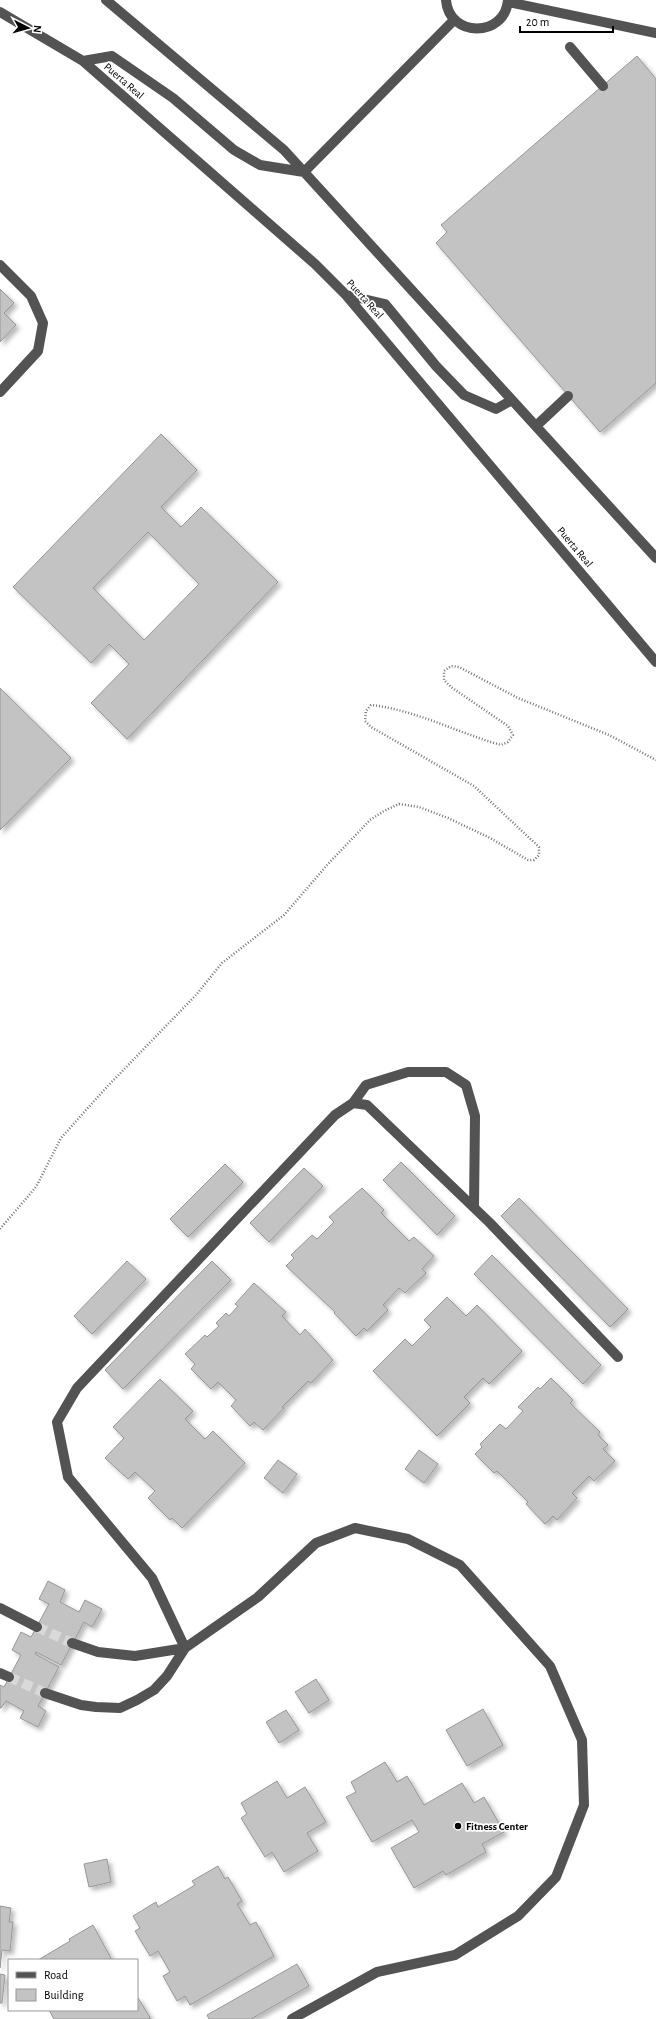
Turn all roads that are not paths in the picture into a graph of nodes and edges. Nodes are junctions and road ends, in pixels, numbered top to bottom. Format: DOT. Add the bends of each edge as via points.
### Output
graph roads {
  1 [pos="106,0"];
  2 [pos="446,0"];
  3 [pos="508,1"];
  4 [pos="0,12"];
  5 [pos="454,20"];
  6 [pos="656,33"];
  7 [pos="570,48"];
  8 [pos="83,61"];
  9 [pos="603,86"];
  10 [pos="304,172"];
  11 [pos="0,265"];
  12 [pos="346,295"];
  13 [pos="0,392"];
  14 [pos="568,396"];
  15 [pos="512,400"];
  16 [pos="536,426"];
  17 [pos="656,558"];
  18 [pos="656,662"];
  19 [pos="353,1103"];
  20 [pos="474,1207"];
  21 [pos="618,1357"];
  22 [pos="0,1608"];
  23 [pos="37,1627"];
  24 [pos="72,1643"];
  25 [pos="185,1648"];
  26 [pos="45,1693"];
  27 [pos="292,2019"];
  1 -- 10 [label="street" via="284,150"];
  2 -- 5 [label="street" via="449,13"];
  3 -- 5 [label="street" via="500,20 491,26 472,29"];
  3 -- 6 [label="street"];
  4 -- 8 [label="street, Puerta Real"];
  5 -- 10 [label="street"];
  7 -- 9 [label="street"];
  8 -- 10 [label="street" via="112,56 173,98 234,150 260,165"];
  8 -- 12 [label="street, Puerta Real" via="315,264"];
  10 -- 15 [label="street"];
  11 -- 13 [label="street" via="31,296 43,323 38,351"];
  12 -- 15 [label="street" via="385,304 436,366 464,394 496,409"];
  12 -- 18 [label="street, Puerta Real"];
  14 -- 16 [label="street"];
  15 -- 16 [label="street"];
  16 -- 17 [label="street"];
  19 -- 20 [label="street" via="367,1105"];
  19 -- 20 [label="street" via="366,1085 408,1072 446,1072 466,1085 475,1116"];
  19 -- 25 [label="street" via="335,1115 77,1388 57,1422 68,1477 152,1578"];
  20 -- 21 [label="street"];
  22 -- 23 [label="street"];
  24 -- 25 [label="street" via="98,1652 134,1656"];
  25 -- 26 [label="street" via="167,1676 154,1690 120,1708 81,1705"];
  25 -- 27 [label="street" via="258,1597 316,1543 355,1528 408,1539 460,1565 550,1666 582,1740 584,1805 556,1877 518,1916 455,1955 377,1972"];
}
